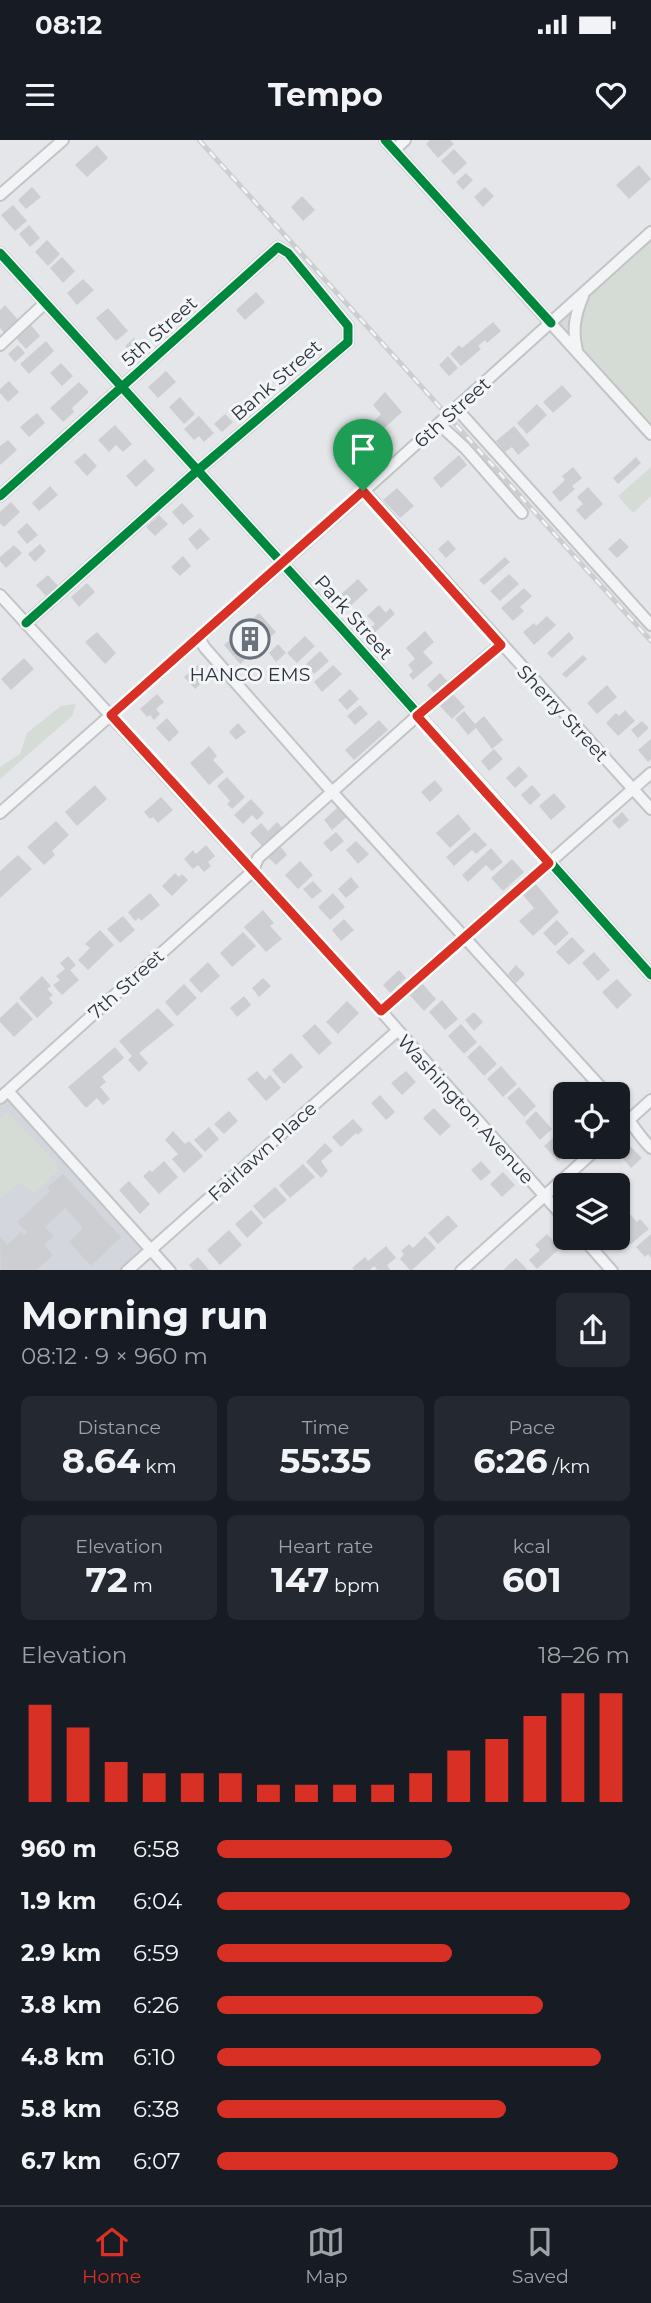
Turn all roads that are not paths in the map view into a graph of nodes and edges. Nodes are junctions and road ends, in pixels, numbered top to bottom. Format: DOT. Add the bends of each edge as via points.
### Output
graph roads {
  1 [pos="63,140"];
  2 [pos="385,140"];
  3 [pos="405,140"];
  4 [pos="394,150"];
  5 [pos="0,195"];
  6 [pos="651,232"];
  7 [pos="278,247"];
  8 [pos="0,253"];
  9 [pos="584,292"];
  10 [pos="45,303"];
  11 [pos="551,323"];
  12 [pos="0,345"];
  13 [pos="578,354"];
  14 [pos="121,388"];
  15 [pos="456,408"];
  16 [pos="439,424"];
  17 [pos="651,434"];
  18 [pos="198,470"];
  19 [pos="363,491"];
  20 [pos="0,496"];
  21 [pos="522,513"];
  22 [pos="282,563"];
  23 [pos="2,600"];
  24 [pos="26,623"];
  25 [pos="651,625"];
  26 [pos="198,637"];
  27 [pos="501,645"];
  28 [pos="111,715"];
  29 [pos="417,716"];
  30 [pos="651,773"];
  31 [pos="634,789"];
  32 [pos="333,793"];
  33 [pos="651,809"];
  34 [pos="0,813"];
  35 [pos="549,863"];
  36 [pos="253,871"];
  37 [pos="466,937"];
  38 [pos="651,975"];
  39 [pos="381,1011"];
  40 [pos="397,1031"];
  41 [pos="596,1082"];
  42 [pos="4,1094"];
  43 [pos="651,1100"];
  44 [pos="630,1119"];
  45 [pos="651,1149"];
  46 [pos="586,1159"];
  47 [pos="544,1197"];
  48 [pos="553,1206"];
  49 [pos="151,1250"];
  50 [pos="594,1250"];
  51 [pos="127,1270"];
  52 [pos="170,1270"];
  53 [pos="461,1270"];
  54 [pos="612,1270"];
  1 -- 5 [label="street"];
  2 -- 4 [label="street"];
  3 -- 4 [label="street"];
  4 -- 11 [label="street"];
  6 -- 9 [label="street, 6th Street"];
  7 -- 14 [label="street, 5th Street"];
  7 -- 18 [label="street, Bank Street" via="288,253 348,326 348,342"];
  8 -- 10 [label="street, Park Street"];
  9 -- 11 [label="street, 6th Street"];
  9 -- 13 [label="street" via="574,323"];
  10 -- 12 [label="street"];
  10 -- 14 [label="street, Park Street"];
  11 -- 13 [label="street"];
  11 -- 15 [label="street, 6th Street"];
  13 -- 17 [label="street"];
  14 -- 18 [label="street, Park Street"];
  14 -- 20 [label="street, 5th Street"];
  15 -- 16 [label="street, 6th Street"];
  15 -- 25 [label="street"];
  16 -- 19 [label="street, 6th Street"];
  16 -- 21 [label="street"];
  18 -- 22 [label="street, Park Street"];
  18 -- 24 [label="street, Bank Street"];
  19 -- 22 [label="street, 6th Street"];
  19 -- 27 [label="street, Sherry Street"];
  22 -- 26 [label="street, 6th Street"];
  22 -- 29 [label="street, Park Street"];
  23 -- 24 [label="street, Washington Avenue"];
  24 -- 28 [label="street, Washington Avenue"];
  26 -- 28 [label="street, 6th Street"];
  26 -- 32 [label="street"];
  27 -- 29 [label="street, 7th Street"];
  27 -- 31 [label="street, Sherry Street"];
  28 -- 34 [label="street, 6th Street"];
  28 -- 36 [label="street, Washington Avenue"];
  29 -- 32 [label="street, 7th Street"];
  29 -- 35 [label="street, Park Street"];
  30 -- 31 [label="street"];
  31 -- 33 [label="street, Sherry Street"];
  31 -- 35 [label="street"];
  32 -- 36 [label="street, 7th Street" via="258,858"];
  32 -- 37 [label="street"];
  35 -- 37 [label="street"];
  35 -- 38 [label="street, Park Street"];
  36 -- 39 [label="street, Washington Avenue"];
  36 -- 42 [label="street, 7th Street"];
  37 -- 39 [label="street"];
  37 -- 41 [label="street"];
  39 -- 40 [label="street, Washington Avenue"];
  40 -- 47 [label="street, Washington Avenue"];
  40 -- 49 [label="street, Fairlawn Place"];
  42 -- 49 [label="street"];
  43 -- 44 [label="street"];
  44 -- 45 [label="street"];
  46 -- 47 [label="street"];
  47 -- 48 [label="street, Washington Avenue"];
  47 -- 53 [label="street"];
  49 -- 51 [label="street, Fairlawn Place"];
  49 -- 52 [label="street"];
  50 -- 54 [label="street"];
}
